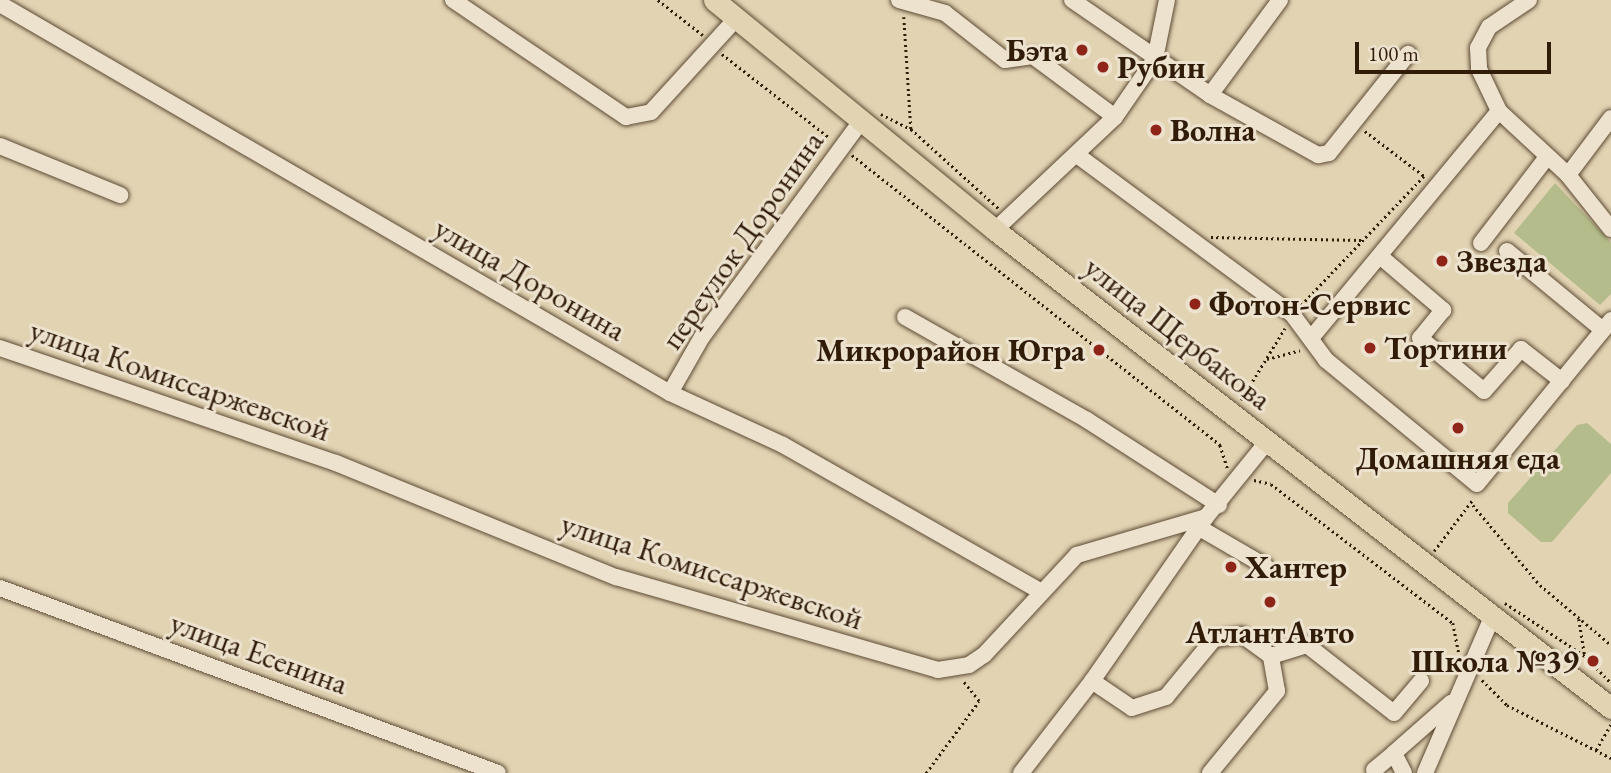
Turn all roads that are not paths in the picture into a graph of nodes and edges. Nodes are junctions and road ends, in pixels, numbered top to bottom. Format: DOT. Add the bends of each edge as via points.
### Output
graph roads {
  1 [pos="453,0"];
  2 [pos="713,0"];
  3 [pos="1072,0"];
  4 [pos="1167,0"];
  5 [pos="1280,0"];
  6 [pos="1529,0"];
  7 [pos="901,2"];
  8 [pos="0,4"];
  9 [pos="736,19"];
  10 [pos="1408,54"];
  11 [pos="1155,59"];
  12 [pos="1210,95"];
  13 [pos="1499,111"];
  14 [pos="866,115"];
  15 [pos="1115,117"];
  16 [pos="1611,118"];
  17 [pos="0,146"];
  18 [pos="1077,155"];
  19 [pos="1547,156"];
  20 [pos="1569,175"];
  21 [pos="120,195"];
  22 [pos="1001,224"];
  23 [pos="1611,229"];
  24 [pos="1481,243"];
  25 [pos="1507,251"];
  26 [pos="1381,257"];
  27 [pos="905,317"];
  28 [pos="1607,325"];
  29 [pos="1312,337"];
  30 [pos="0,348"];
  31 [pos="1562,381"];
  32 [pos="670,393"];
  33 [pos="1267,442"];
  34 [pos="1219,505"];
  35 [pos="1202,522"];
  36 [pos="1265,566"];
  37 [pos="0,588"];
  38 [pos="1038,590"];
  39 [pos="1493,615"];
  40 [pos="1271,656"];
  41 [pos="1092,681"];
  42 [pos="1421,681"];
  43 [pos="1453,702"];
  44 [pos="1611,708"];
  45 [pos="1394,752"];
  46 [pos="1374,770"];
  47 [pos="498,773"];
  48 [pos="1021,773"];
  49 [pos="1210,773"];
  50 [pos="1404,773"];
  51 [pos="1425,773"];
  1 -- 9 [label="street" via="626,117 651,112"];
  2 -- 9 [label="main road, улица Щербакова"];
  3 -- 11 [label="street"];
  4 -- 11 [label="street"];
  5 -- 12 [label="street"];
  6 -- 13 [label="street" via="1489,27 1478,48 1479,69"];
  7 -- 15 [label="street" via="945,13 1006,60 1033,56"];
  8 -- 32 [label="street, улица Доронина"];
  9 -- 14 [label="main road, улица Щербакова"];
  10 -- 12 [label="street" via="1328,153 1318,155"];
  11 -- 12 [label="street"];
  11 -- 15 [label="street"];
  13 -- 19 [label="street"];
  13 -- 26 [label="street"];
  14 -- 22 [label="main road, улица Щербакова"];
  14 -- 32 [label="street, переулок Доронина" via="702,337"];
  15 -- 18 [label="street"];
  16 -- 20 [label="street"];
  17 -- 21 [label="street"];
  18 -- 22 [label="street"];
  18 -- 29 [label="street" via="1292,314"];
  19 -- 20 [label="street"];
  19 -- 24 [label="street"];
  20 -- 23 [label="street"];
  22 -- 33 [label="main road, улица Щербакова"];
  25 -- 28 [label="street"];
  26 -- 29 [label="street"];
  26 -- 31 [label="street" via="1443,310 1420,338 1484,391 1521,349"];
  27 -- 34 [label="street" via="1087,420"];
  28 -- 31 [label="street"];
  29 -- 31 [label="street" via="1326,360 1477,484"];
  30 -- 38 [label="street, улица Комиссаржевской" via="336,463 616,577 954,670 984,654"];
  32 -- 38 [label="street, улица Доронина" via="783,445"];
  33 -- 34 [label="street"];
  33 -- 39 [label="main road, улица Щербакова"];
  34 -- 35 [label="street"];
  35 -- 36 [label="street"];
  35 -- 38 [label="street" via="1077,555"];
  35 -- 41 [label="street"];
  37 -- 47 [label="street, улица Есенина"];
  39 -- 43 [label="street"];
  39 -- 44 [label="main road, улица Щербакова"];
  40 -- 41 [label="street" via="1242,635 1214,639 1166,697 1132,708"];
  40 -- 42 [label="street" via="1307,645 1394,713"];
  40 -- 49 [label="street" via="1277,691"];
  41 -- 48 [label="street"];
  43 -- 45 [label="street"];
  43 -- 51 [label="street"];
  45 -- 46 [label="street"];
  45 -- 50 [label="street"];
}
